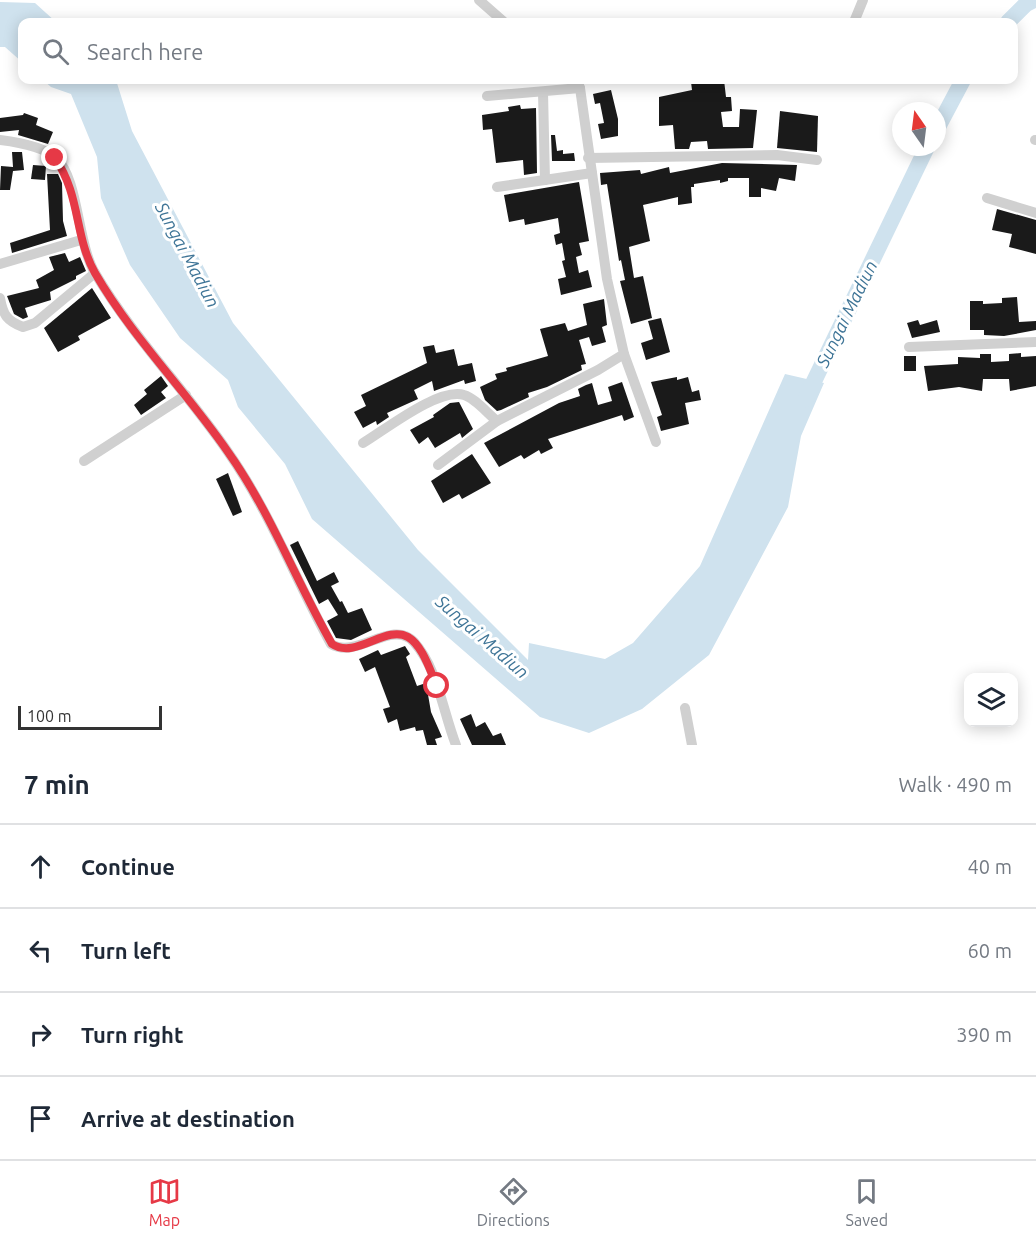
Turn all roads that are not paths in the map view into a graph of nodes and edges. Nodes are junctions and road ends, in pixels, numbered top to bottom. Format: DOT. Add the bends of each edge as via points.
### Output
graph roads {
  1 [pos="478,0"];
  2 [pos="863,0"];
  3 [pos="499,18"];
  4 [pos="856,18"];
  5 [pos="579,84"];
  6 [pos="543,92"];
  7 [pos="487,96"];
  8 [pos="0,140"];
  9 [pos="588,158"];
  10 [pos="817,160"];
  11 [pos="592,172"];
  12 [pos="545,180"];
  13 [pos="497,187"];
  14 [pos="987,198"];
  15 [pos="1036,213"];
  16 [pos="81,240"];
  17 [pos="0,264"];
  18 [pos="95,273"];
  19 [pos="0,298"];
  20 [pos="1036,342"];
  21 [pos="909,347"];
  22 [pos="624,354"];
  23 [pos="186,395"];
  24 [pos="497,421"];
  25 [pos="656,442"];
  26 [pos="363,443"];
  27 [pos="84,461"];
  28 [pos="438,465"];
  29 [pos="685,708"];
  30 [pos="456,745"];
  31 [pos="692,745"];
  1 -- 3 [label="street"];
  2 -- 4 [label="street"];
  5 -- 6 [label="street"];
  5 -- 9 [label="street"];
  6 -- 7 [label="street"];
  6 -- 12 [label="street"];
  8 -- 16 [label="street" via="55,158 78,209"];
  9 -- 10 [label="street" via="777,155"];
  9 -- 11 [label="street"];
  11 -- 12 [label="street"];
  11 -- 22 [label="street" via="607,279"];
  12 -- 13 [label="street"];
  14 -- 15 [label="street"];
  16 -- 17 [label="street"];
  16 -- 18 [label="street"];
  18 -- 19 [label="street" via="35,323 23,327 11,323 3,313"];
  18 -- 23 [label="street"];
  20 -- 21 [label="street"];
  22 -- 24 [label="street"];
  22 -- 25 [label="street"];
  23 -- 27 [label="street"];
  23 -- 30 [label="street" via="230,453 332,644 347,650 388,636 409,637 420,649 437,686"];
  24 -- 26 [label="street" via="465,395 450,394 434,399"];
  24 -- 28 [label="street"];
  29 -- 31 [label="street"];
}
